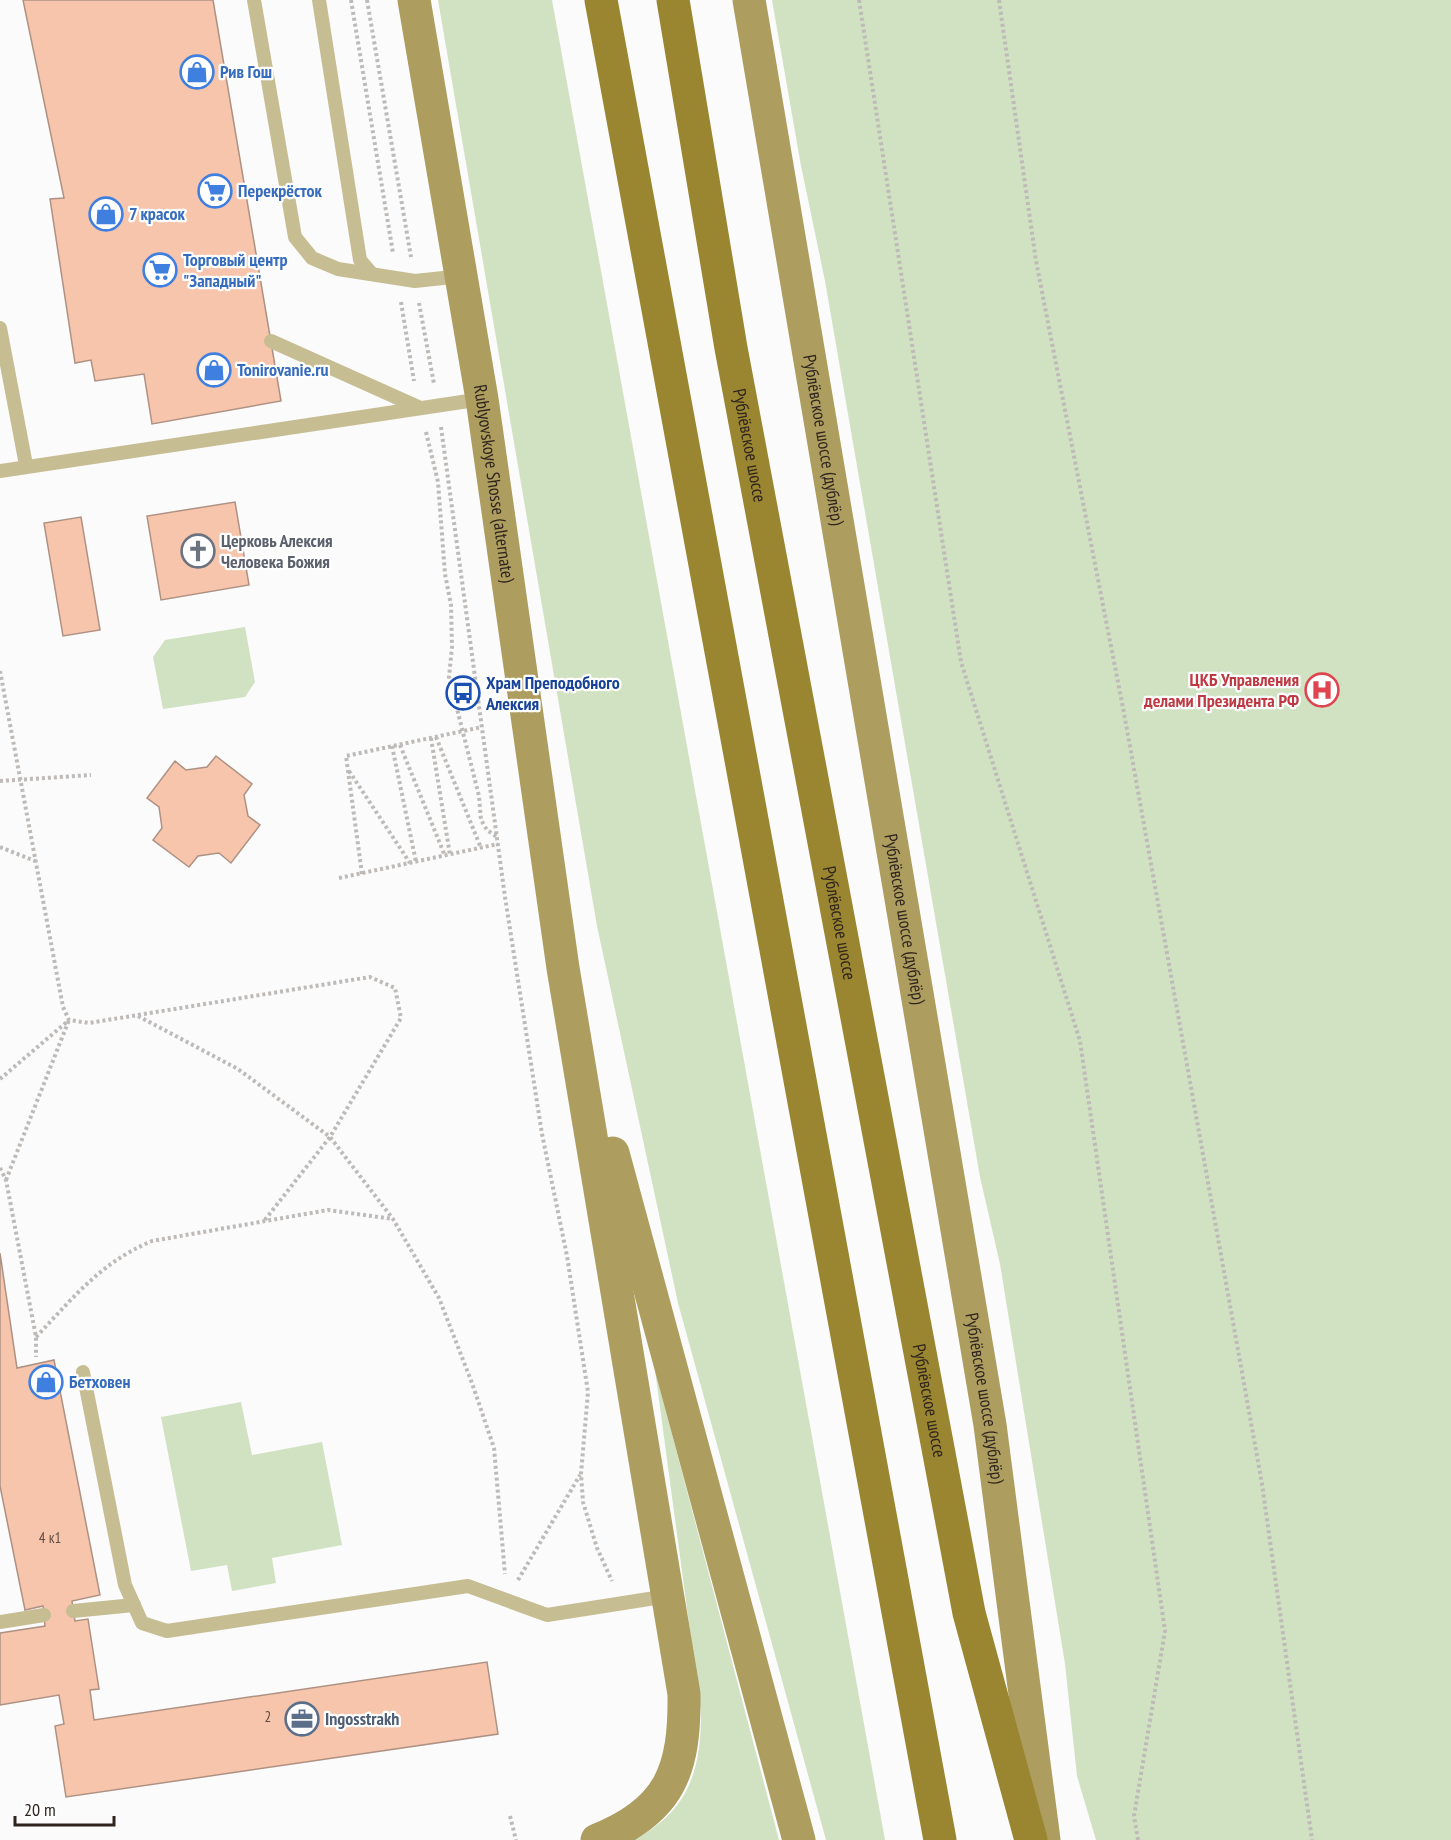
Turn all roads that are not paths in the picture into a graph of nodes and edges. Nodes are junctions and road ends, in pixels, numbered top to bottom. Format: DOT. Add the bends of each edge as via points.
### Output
graph roads {
  1 [pos="254,0"];
  2 [pos="319,0"];
  3 [pos="414,0"];
  4 [pos="601,0"];
  5 [pos="673,0"];
  6 [pos="749,0"];
  7 [pos="372,274"];
  8 [pos="462,276"];
  9 [pos="0,328"];
  10 [pos="271,341"];
  11 [pos="482,399"];
  12 [pos="7,401"];
  13 [pos="418,407"];
  14 [pos="26,465"];
  15 [pos="0,471"];
  16 [pos="563,968"];
  17 [pos="83,1372"];
  18 [pos="668,1596"];
  19 [pos="134,1605"];
  20 [pos="73,1611"];
  21 [pos="44,1615"];
  22 [pos="0,1622"];
  23 [pos="597,1840"];
  24 [pos="799,1840"];
  25 [pos="940,1840"];
  26 [pos="1031,1840"];
  27 [pos="1044,1840"];
  1 -- 7 [label="lane" via="295,237 312,258 338,269"];
  2 -- 7 [label="lane" via="360,260"];
  3 -- 8 [label="main road, Rublyovskoye Shosse (alternate)"];
  4 -- 25 [label="main road"];
  5 -- 26 [label="main road, Рублёвское шоссе" via="731,348 969,1613"];
  6 -- 27 [label="main road, Рублёвское шоссе (дублёр)" via="990,1425"];
  7 -- 8 [label="lane" via="416,281"];
  8 -- 11 [label="main road, Rublyovskoye Shosse (alternate)"];
  9 -- 12 [label="lane"];
  10 -- 13 [label="lane"];
  11 -- 13 [label="lane"];
  11 -- 16 [label="main road, Rublyovskoye Shosse (alternate)"];
  12 -- 14 [label="lane"];
  13 -- 14 [label="lane"];
  14 -- 15 [label="lane"];
  16 -- 18 [label="main road"];
  16 -- 24 [label="main road"];
  17 -- 19 [label="lane" via="125,1586"];
  18 -- 19 [label="lane" via="548,1615 468,1586 167,1631 142,1623"];
  18 -- 23 [label="main road" via="684,1694 684,1728 677,1768 665,1793 644,1814"];
  19 -- 20 [label="lane"];
  21 -- 22 [label="lane"];
}
